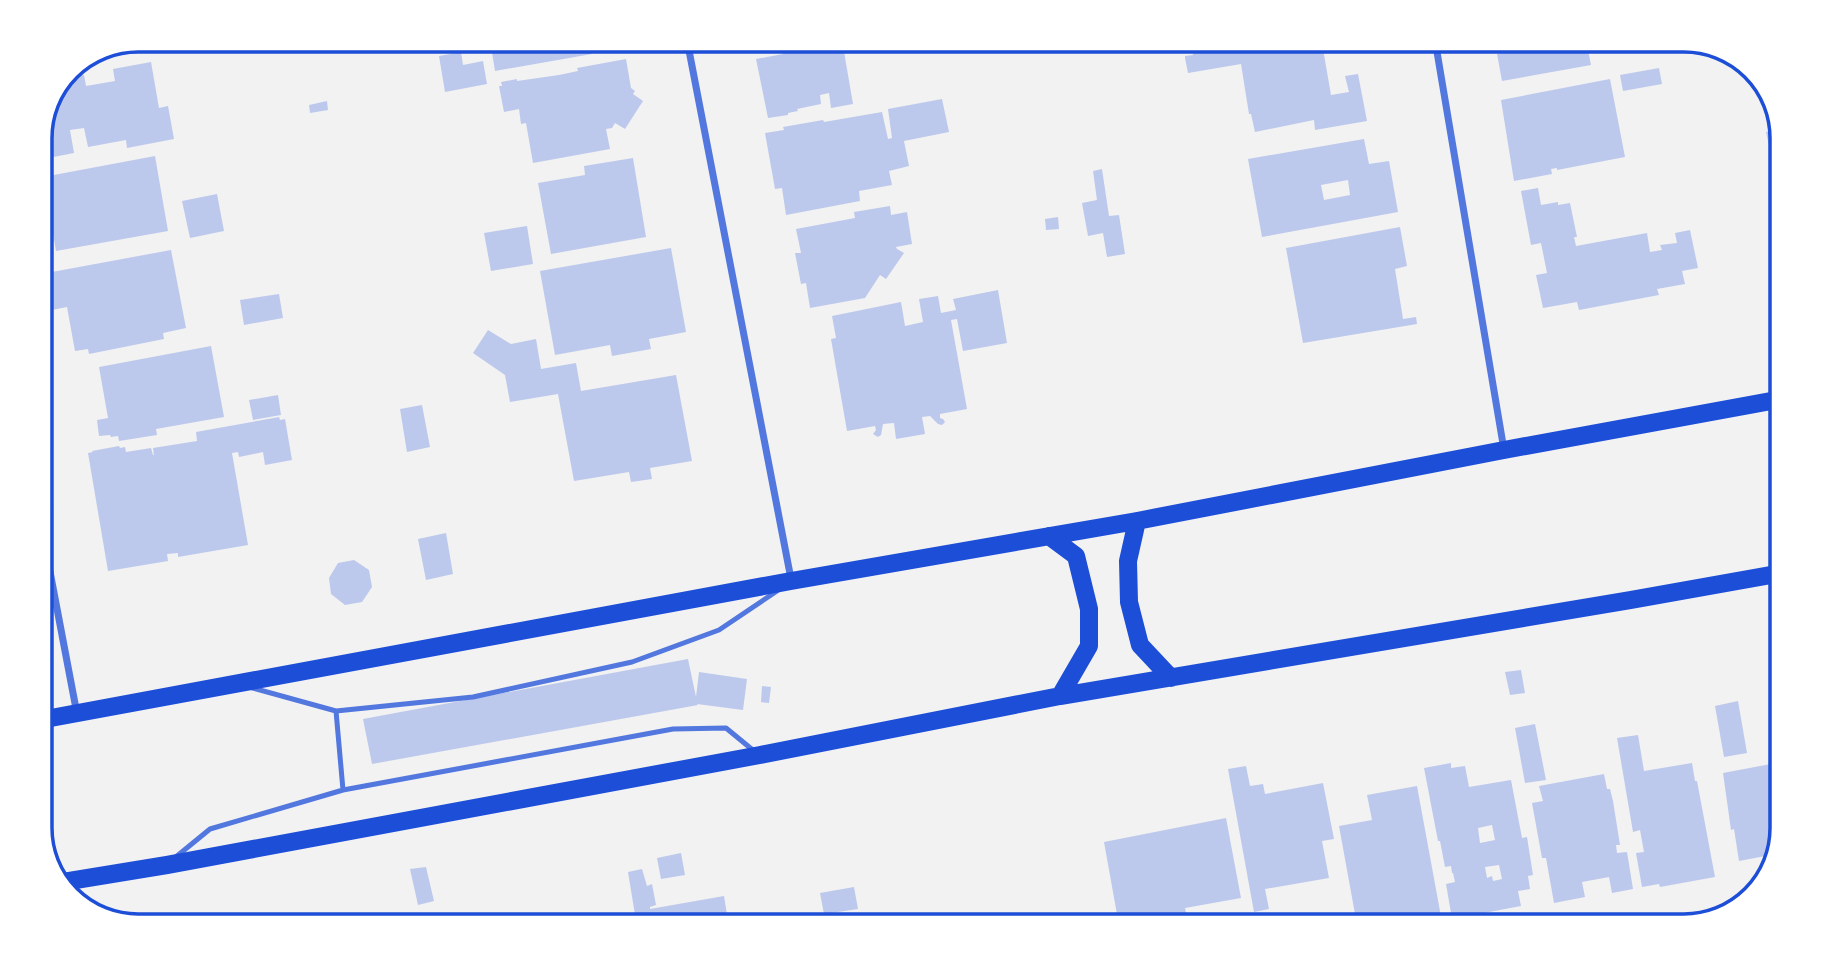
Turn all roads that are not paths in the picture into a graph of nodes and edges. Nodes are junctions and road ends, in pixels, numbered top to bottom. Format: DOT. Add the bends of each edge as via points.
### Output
graph roads {
  1 [pos="689,53"];
  2 [pos="1437,53"];
  3 [pos="1769,402"];
  4 [pos="1504,450"];
  5 [pos="1137,521"];
  6 [pos="1049,536"];
  7 [pos="1770,575"];
  8 [pos="791,581"];
  9 [pos="53,588"];
  10 [pos="1171,678"];
  11 [pos="240,684"];
  12 [pos="1060,696"];
  13 [pos="336,711"];
  14 [pos="77,715"];
  15 [pos="53,718"];
  16 [pos="760,755"];
  17 [pos="343,790"];
  18 [pos="167,865"];
  19 [pos="71,881"];
  1 -- 8 [label="street"];
  2 -- 4 [label="street"];
  3 -- 4 [label="main road"];
  4 -- 5 [label="main road"];
  5 -- 6 [label="main road"];
  5 -- 10 [label="main road" via="1128,561 1129,602 1140,645"];
  6 -- 8 [label="main road"];
  6 -- 12 [label="main road" via="1076,556 1089,609 1089,646"];
  7 -- 10 [label="main road"];
  8 -- 11 [label="main road"];
  8 -- 13 [label="lane" via="719,630 632,662 473,698"];
  9 -- 14 [label="street"];
  10 -- 12 [label="main road"];
  11 -- 13 [label="lane"];
  11 -- 14 [label="main road"];
  12 -- 16 [label="main road"];
  13 -- 17 [label="lane"];
  14 -- 15 [label="main road"];
  16 -- 17 [label="lane" via="726,728 673,729"];
  16 -- 18 [label="main road"];
  17 -- 18 [label="lane" via="211,829"];
  18 -- 19 [label="main road"];
}
